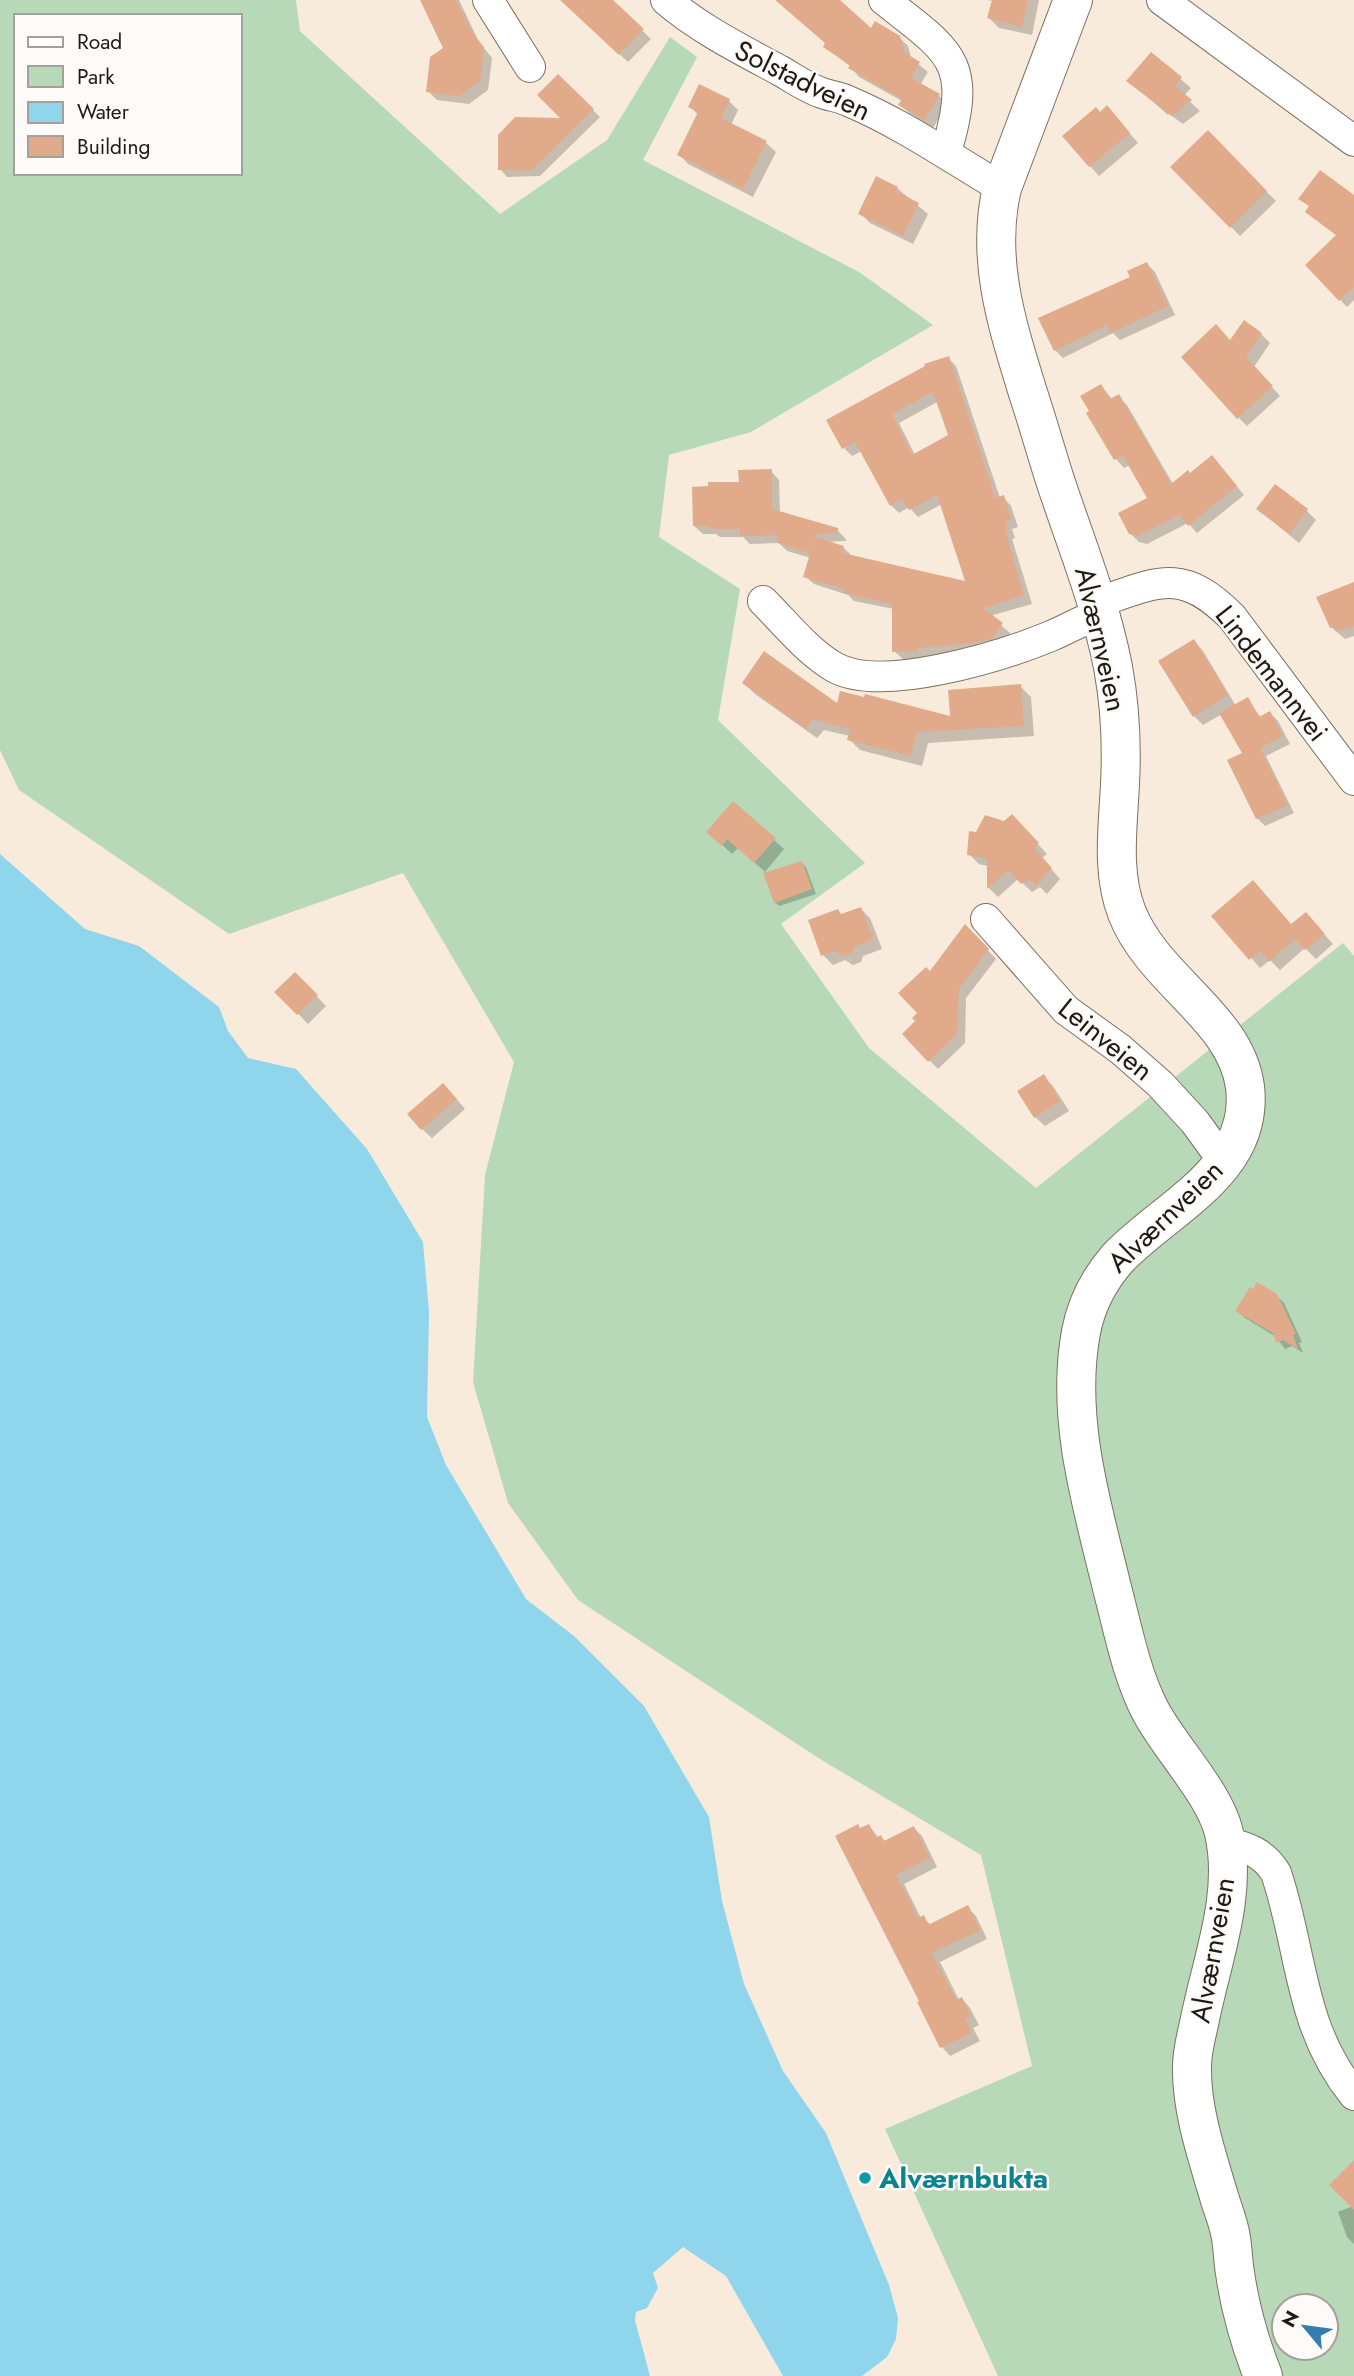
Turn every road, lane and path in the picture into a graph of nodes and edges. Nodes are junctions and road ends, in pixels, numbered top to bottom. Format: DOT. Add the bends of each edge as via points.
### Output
graph roads {
  1 [pos="488,0"];
  2 [pos="666,0"];
  3 [pos="884,0"];
  4 [pos="1073,0"];
  5 [pos="1162,0"];
  6 [pos="530,67"];
  7 [pos="1354,141"];
  8 [pos="946,152"];
  9 [pos="1002,188"];
  10 [pos="764,601"];
  11 [pos="1098,608"];
  12 [pos="1354,780"];
  13 [pos="986,919"];
  14 [pos="1224,1162"];
  15 [pos="1226,1842"];
  16 [pos="1354,2095"];
  17 [pos="1263,2376"];
  1 -- 6 [label="street"];
  2 -- 8 [label="street, Solstadveien" via="722,40"];
  3 -- 8 [label="street" via="940,46 953,66 958,100"];
  4 -- 9 [label="main road, Alværnveien"];
  5 -- 7 [label="street"];
  8 -- 9 [label="street, Solstadveien"];
  9 -- 11 [label="main road, Alværnveien" via="995,238 1003,307"];
  10 -- 11 [label="street, Lindemannvei" via="834,667 874,677 973,661 1052,635"];
  11 -- 12 [label="street, Lindemannvei" via="1160,583 1175,582 1213,598"];
  11 -- 14 [label="main road, Alværnveien" via="1120,719 1117,866 1123,900 1150,954 1219,1027 1237,1059 1245,1086 1244,1112"];
  13 -- 14 [label="street, Leinveien" via="1066,1010 1160,1084"];
  14 -- 15 [label="main road, Alværnveien" via="1195,1194 1114,1262 1100,1282 1081,1330 1076,1390 1080,1446 1091,1499 1138,1681 1149,1709 1219,1819"];
  15 -- 16 [label="street" via="1250,1848 1272,1865 1312,2021"];
  15 -- 17 [label="main road, Alværnveien" via="1225,1909 1192,2066 1196,2107 1231,2237 1240,2300"];
}
